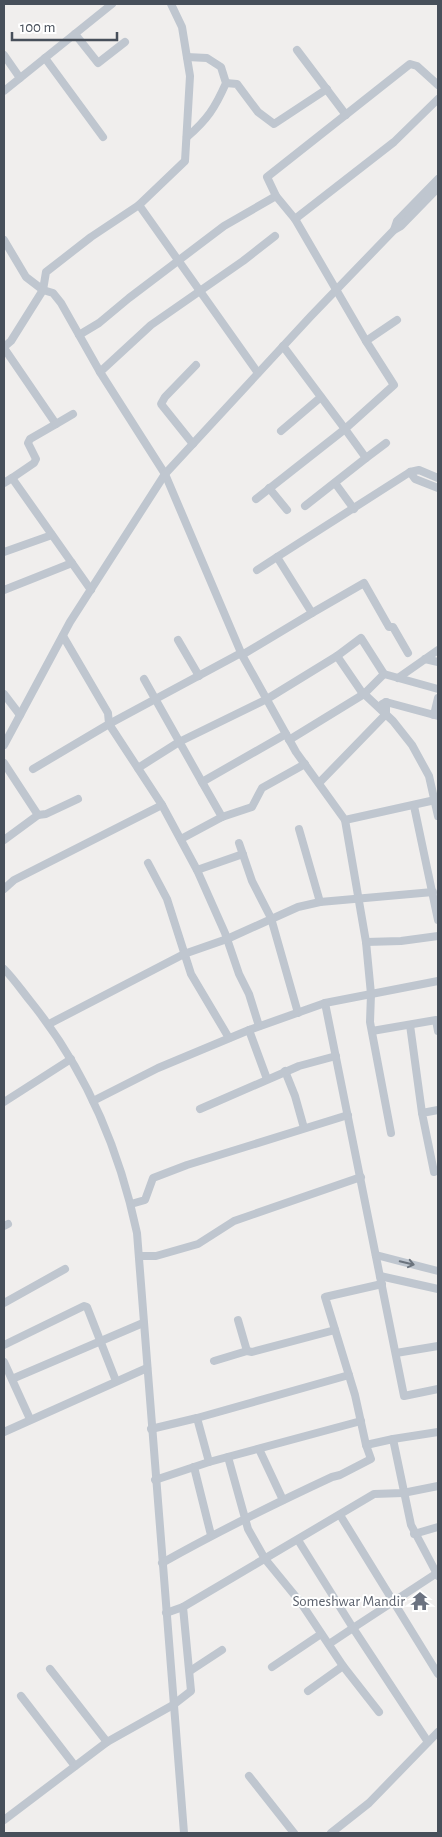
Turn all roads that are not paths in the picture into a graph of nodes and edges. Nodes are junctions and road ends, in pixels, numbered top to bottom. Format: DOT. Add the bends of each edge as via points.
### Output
graph roads {
  1 [pos="112,4"];
  2 [pos="171,4"];
  3 [pos="76,34"];
  4 [pos="124,42"];
  5 [pos="297,50"];
  6 [pos="4,55"];
  7 [pos="187,57"];
  8 [pos="46,58"];
  9 [pos="20,78"];
  10 [pos="226,83"];
  11 [pos="438,85"];
  12 [pos="327,89"];
  13 [pos="4,91"];
  14 [pos="438,99"];
  15 [pos="346,115"];
  16 [pos="103,137"];
  17 [pos="186,137"];
  18 [pos="438,179"];
  19 [pos="438,188"];
  20 [pos="276,196"];
  21 [pos="139,205"];
  22 [pos="294,219"];
  23 [pos="394,230"];
  24 [pos="275,236"];
  25 [pos="4,240"];
  26 [pos="179,261"];
  27 [pos="337,289"];
  28 [pos="44,290"];
  29 [pos="200,291"];
  30 [pos="397,320"];
  31 [pos="79,334"];
  32 [pos="366,341"];
  33 [pos="283,346"];
  34 [pos="4,348"];
  35 [pos="196,365"];
  36 [pos="100,372"];
  37 [pos="258,373"];
  38 [pos="321,397"];
  39 [pos="72,414"];
  40 [pos="56,424"];
  41 [pos="345,429"];
  42 [pos="281,431"];
  43 [pos="386,443"];
  44 [pos="193,444"];
  45 [pos="366,458"];
  46 [pos="410,472"];
  47 [pos="165,474"];
  48 [pos="12,478"];
  49 [pos="438,478"];
  50 [pos="4,483"];
  51 [pos="335,483"];
  52 [pos="270,488"];
  53 [pos="438,488"];
  54 [pos="256,499"];
  55 [pos="305,506"];
  56 [pos="354,509"];
  57 [pos="287,510"];
  58 [pos="52,534"];
  59 [pos="4,552"];
  60 [pos="277,557"];
  61 [pos="72,563"];
  62 [pos="258,570"];
  63 [pos="4,590"];
  64 [pos="91,590"];
  65 [pos="312,613"];
  66 [pos="63,636"];
  67 [pos="178,640"];
  68 [pos="438,650"];
  69 [pos="408,653"];
  70 [pos="242,654"];
  71 [pos="337,656"];
  72 [pos="426,658"];
  73 [pos="438,662"];
  74 [pos="384,674"];
  75 [pos="199,676"];
  76 [pos="398,678"];
  77 [pos="144,679"];
  78 [pos="438,689"];
  79 [pos="4,694"];
  80 [pos="364,694"];
  81 [pos="438,698"];
  82 [pos="267,699"];
  83 [pos="154,700"];
  84 [pos="386,702"];
  85 [pos="378,707"];
  86 [pos="386,714"];
  87 [pos="20,716"];
  88 [pos="436,716"];
  89 [pos="109,724"];
  90 [pos="288,737"];
  91 [pos="179,742"];
  92 [pos="4,746"];
  93 [pos="4,763"];
  94 [pos="305,764"];
  95 [pos="138,768"];
  96 [pos="33,769"];
  97 [pos="202,782"];
  98 [pos="318,783"];
  99 [pos="78,799"];
  100 [pos="437,801"];
  101 [pos="162,805"];
  102 [pos="414,806"];
  103 [pos="38,815"];
  104 [pos="438,816"];
  105 [pos="222,817"];
  106 [pos="345,820"];
  107 [pos="298,829"];
  108 [pos="180,839"];
  109 [pos="4,840"];
  110 [pos="239,843"];
  111 [pos="243,854"];
  112 [pos="148,863"];
  113 [pos="197,870"];
  114 [pos="4,889"];
  115 [pos="433,892"];
  116 [pos="358,899"];
  117 [pos="320,902"];
  118 [pos="271,918"];
  119 [pos="438,920"];
  120 [pos="438,936"];
  121 [pos="227,939"];
  122 [pos="366,942"];
  123 [pos="184,954"];
  124 [pos="4,970"];
  125 [pos="438,981"];
  126 [pos="371,994"];
  127 [pos="325,1003"];
  128 [pos="298,1012"];
  129 [pos="49,1024"];
  130 [pos="410,1025"];
  131 [pos="259,1026"];
  132 [pos="249,1030"];
  133 [pos="372,1031"];
  134 [pos="438,1031"];
  135 [pos="229,1038"];
  136 [pos="336,1056"];
  137 [pos="70,1059"];
  138 [pos="285,1072"];
  139 [pos="267,1079"];
  140 [pos="94,1101"];
  141 [pos="4,1102"];
  142 [pos="200,1109"];
  143 [pos="438,1110"];
  144 [pos="422,1113"];
  145 [pos="348,1115"];
  146 [pos="304,1128"];
  147 [pos="391,1133"];
  148 [pos="434,1172"];
  149 [pos="361,1177"];
  150 [pos="131,1204"];
  151 [pos="376,1255"];
  152 [pos="138,1256"];
  153 [pos="65,1269"];
  154 [pos="438,1271"];
  155 [pos="381,1280"];
  156 [pos="438,1289"];
  157 [pos="5,1299"];
  158 [pos="238,1320"];
  159 [pos="143,1323"];
  160 [pos="335,1330"];
  161 [pos="102,1341"];
  162 [pos="4,1345"];
  163 [pos="438,1346"];
  164 [pos="247,1352"];
  165 [pos="396,1353"];
  166 [pos="4,1362"];
  167 [pos="214,1362"];
  168 [pos="147,1368"];
  169 [pos="349,1375"];
  170 [pos="12,1379"];
  171 [pos="116,1381"];
  172 [pos="438,1389"];
  173 [pos="197,1418"];
  174 [pos="30,1419"];
  175 [pos="361,1421"];
  176 [pos="151,1429"];
  177 [pos="4,1432"];
  178 [pos="438,1432"];
  179 [pos="393,1439"];
  180 [pos="366,1444"];
  181 [pos="259,1449"];
  182 [pos="228,1457"];
  183 [pos="209,1462"];
  184 [pos="194,1467"];
  185 [pos="155,1480"];
  186 [pos="438,1486"];
  187 [pos="403,1493"];
  188 [pos="283,1500"];
  189 [pos="340,1515"];
  190 [pos="246,1518"];
  191 [pos="438,1527"];
  192 [pos="414,1534"];
  193 [pos="210,1535"];
  194 [pos="298,1540"];
  195 [pos="265,1559"];
  196 [pos="162,1563"];
  197 [pos="437,1575"];
  198 [pos="393,1601"];
  199 [pos="183,1607"];
  200 [pos="166,1613"];
  201 [pos="353,1628"];
  202 [pos="321,1634"];
  203 [pos="329,1644"];
  204 [pos="222,1650"];
  205 [pos="343,1666"];
  206 [pos="272,1667"];
  207 [pos="50,1669"];
  208 [pos="190,1671"];
  209 [pos="438,1674"];
  210 [pos="308,1691"];
  211 [pos="21,1696"];
  212 [pos="173,1704"];
  213 [pos="379,1712"];
  214 [pos="433,1738"];
  215 [pos="107,1742"];
  216 [pos="438,1745"];
  217 [pos="75,1766"];
  218 [pos="249,1776"];
  219 [pos="4,1820"];
  220 [pos="184,1833"];
  221 [pos="294,1833"];
  222 [pos="331,1833"];
  1 -- 3 [label="street"];
  2 -- 7 [label="street" via="182,27"];
  3 -- 4 [label="street" via="98,62"];
  3 -- 8 [label="street"];
  5 -- 12 [label="street"];
  6 -- 9 [label="street"];
  7 -- 10 [label="street" via="207,58 221,67"];
  7 -- 17 [label="street" via="190,76"];
  8 -- 9 [label="street"];
  8 -- 16 [label="street"];
  9 -- 13 [label="street"];
  10 -- 12 [label="street" via="237,84 258,112 274,124"];
  10 -- 17 [label="street" via="218,103 204,122"];
  11 -- 15 [label="street" via="417,66 410,64"];
  12 -- 15 [label="street"];
  14 -- 22 [label="street" via="394,142"];
  15 -- 20 [label="street" via="268,177"];
  17 -- 21 [label="street" via="185,161"];
  18 -- 23 [label="street" via="397,222"];
  19 -- 23 [label="street"];
  20 -- 22 [label="street"];
  20 -- 26 [label="street" via="224,226"];
  21 -- 26 [label="street"];
  21 -- 28 [label="street" via="46,272"];
  22 -- 27 [label="street"];
  23 -- 27 [label="street"];
  24 -- 29 [label="street"];
  25 -- 28 [label="street" via="26,277"];
  26 -- 29 [label="street"];
  26 -- 31 [label="street" via="99,323"];
  27 -- 32 [label="street"];
  27 -- 33 [label="street"];
  28 -- 31 [label="street" via="53,293"];
  28 -- 34 [label="street"];
  29 -- 36 [label="street" via="151,325"];
  29 -- 37 [label="street"];
  30 -- 32 [label="street"];
  31 -- 36 [label="street"];
  32 -- 41 [label="street" via="394,385"];
  33 -- 37 [label="street"];
  33 -- 38 [label="street"];
  34 -- 40 [label="street"];
  35 -- 44 [label="street" via="161,404"];
  36 -- 47 [label="street"];
  37 -- 44 [label="street"];
  38 -- 41 [label="street"];
  38 -- 42 [label="street"];
  39 -- 40 [label="street"];
  40 -- 48 [label="street" via="30,439 28,443 36,458 34,463"];
  41 -- 45 [label="street"];
  41 -- 52 [label="street"];
  43 -- 45 [label="street"];
  44 -- 47 [label="street"];
  45 -- 51 [label="street"];
  46 -- 49 [label="street" via="419,470"];
  46 -- 53 [label="street" via="415,479"];
  46 -- 56 [label="street"];
  47 -- 64 [label="street"];
  47 -- 70 [label="street"];
  48 -- 50 [label="street"];
  48 -- 58 [label="street"];
  51 -- 55 [label="street"];
  51 -- 56 [label="street"];
  52 -- 54 [label="street"];
  52 -- 57 [label="street"];
  56 -- 60 [label="street"];
  58 -- 59 [label="street"];
  58 -- 61 [label="street"];
  60 -- 62 [label="street"];
  60 -- 65 [label="street"];
  61 -- 63 [label="street"];
  61 -- 64 [label="street"];
  64 -- 66 [label="street"];
  65 -- 69 [label="street" via="364,583 388,627 393,627"];
  65 -- 70 [label="street"];
  66 -- 87 [label="street"];
  66 -- 89 [label="street" via="108,713"];
  67 -- 75 [label="street"];
  68 -- 72 [label="street"];
  70 -- 75 [label="street"];
  70 -- 82 [label="street"];
  71 -- 74 [label="street" via="361,638"];
  71 -- 80 [label="street"];
  71 -- 82 [label="street"];
  72 -- 73 [label="street"];
  72 -- 76 [label="street"];
  74 -- 76 [label="street"];
  74 -- 80 [label="street"];
  75 -- 83 [label="street"];
  76 -- 78 [label="street"];
  77 -- 83 [label="street"];
  79 -- 87 [label="street"];
  80 -- 85 [label="street"];
  80 -- 90 [label="street"];
  81 -- 88 [label="street"];
  82 -- 90 [label="street"];
  82 -- 91 [label="street"];
  83 -- 89 [label="street"];
  83 -- 91 [label="street"];
  84 -- 85 [label="street"];
  84 -- 86 [label="street"];
  84 -- 88 [label="street"];
  85 -- 86 [label="street"];
  86 -- 98 [label="street"];
  86 -- 100 [label="street" via="412,745 429,776"];
  87 -- 92 [label="street"];
  89 -- 95 [label="street"];
  89 -- 96 [label="street"];
  90 -- 94 [label="street"];
  90 -- 97 [label="street"];
  91 -- 95 [label="street"];
  91 -- 97 [label="street"];
  93 -- 103 [label="street"];
  94 -- 98 [label="street"];
  94 -- 105 [label="street" via="262,788 252,807"];
  95 -- 101 [label="street"];
  97 -- 105 [label="street"];
  98 -- 106 [label="street"];
  99 -- 103 [label="street"];
  100 -- 102 [label="street"];
  100 -- 104 [label="street"];
  101 -- 108 [label="street"];
  101 -- 114 [label="street" via="14,880"];
  102 -- 106 [label="street"];
  102 -- 115 [label="street"];
  103 -- 109 [label="street"];
  105 -- 108 [label="street"];
  106 -- 116 [label="street"];
  107 -- 117 [label="street"];
  108 -- 113 [label="street"];
  110 -- 111 [label="street"];
  111 -- 113 [label="street"];
  111 -- 118 [label="street" via="252,881"];
  112 -- 123 [label="street" via="166,899"];
  113 -- 121 [label="street"];
  115 -- 116 [label="street"];
  115 -- 119 [label="street"];
  116 -- 117 [label="street"];
  116 -- 122 [label="street"];
  117 -- 118 [label="street"];
  118 -- 121 [label="street"];
  118 -- 128 [label="street"];
  120 -- 122 [label="street"];
  121 -- 123 [label="street"];
  121 -- 131 [label="street"];
  122 -- 126 [label="street"];
  123 -- 129 [label="street"];
  123 -- 135 [label="street" via="191,974"];
  124 -- 129 [label="street"];
  125 -- 126 [label="street"];
  126 -- 127 [label="street"];
  126 -- 133 [label="street"];
  127 -- 128 [label="street"];
  127 -- 136 [label="street"];
  128 -- 131 [label="street"];
  129 -- 137 [label="street"];
  130 -- 133 [label="street"];
  130 -- 134 [label="street" via="436,1020"];
  130 -- 144 [label="street"];
  131 -- 132 [label="street"];
  132 -- 135 [label="street"];
  132 -- 139 [label="street"];
  133 -- 147 [label="street"];
  135 -- 140 [label="street" via="158,1068"];
  136 -- 138 [label="street"];
  136 -- 145 [label="street"];
  137 -- 140 [label="street"];
  137 -- 141 [label="street"];
  138 -- 139 [label="street"];
  138 -- 146 [label="street"];
  139 -- 142 [label="street"];
  140 -- 150 [label="street" via="114,1149"];
  143 -- 144 [label="street"];
  144 -- 148 [label="street"];
  145 -- 146 [label="street"];
  145 -- 149 [label="street"];
  146 -- 150 [label="street" via="153,1178 146,1200"];
  149 -- 151 [label="street"];
  149 -- 152 [label="street" via="234,1221 198,1244 156,1256"];
  150 -- 152 [label="street"];
  151 -- 154 [label="street, one-way"];
  151 -- 155 [label="street"];
  152 -- 159 [label="street"];
  153 -- 157 [label="street"];
  155 -- 156 [label="street"];
  155 -- 160 [label="street" via="325,1297"];
  155 -- 165 [label="street"];
  158 -- 164 [label="street"];
  159 -- 161 [label="street"];
  159 -- 168 [label="street"];
  160 -- 164 [label="street"];
  160 -- 169 [label="street"];
  161 -- 162 [label="street" via="89,1308 85,1306"];
  161 -- 170 [label="street"];
  161 -- 171 [label="street"];
  163 -- 165 [label="street"];
  164 -- 167 [label="street"];
  165 -- 172 [label="street" via="404,1396"];
  166 -- 170 [label="street"];
  168 -- 171 [label="street"];
  168 -- 176 [label="street"];
  169 -- 173 [label="street"];
  169 -- 175 [label="street"];
  170 -- 174 [label="street"];
  171 -- 174 [label="street"];
  173 -- 176 [label="street"];
  173 -- 183 [label="street"];
  174 -- 177 [label="street"];
  175 -- 180 [label="street"];
  175 -- 181 [label="street"];
  176 -- 185 [label="street"];
  178 -- 179 [label="street"];
  179 -- 180 [label="street"];
  179 -- 187 [label="street"];
  180 -- 188 [label="street" via="371,1459"];
  181 -- 182 [label="street"];
  181 -- 188 [label="street"];
  182 -- 183 [label="street"];
  182 -- 190 [label="street"];
  183 -- 184 [label="street"];
  184 -- 185 [label="street"];
  184 -- 193 [label="street"];
  185 -- 196 [label="street"];
  186 -- 187 [label="street"];
  187 -- 189 [label="street" via="374,1494"];
  187 -- 192 [label="street"];
  188 -- 190 [label="street"];
  189 -- 194 [label="street"];
  189 -- 198 [label="street"];
  190 -- 193 [label="street"];
  190 -- 195 [label="street" via="248,1529"];
  191 -- 192 [label="street"];
  192 -- 197 [label="street"];
  193 -- 196 [label="street"];
  194 -- 195 [label="street"];
  194 -- 201 [label="street"];
  195 -- 199 [label="street"];
  195 -- 202 [label="street" via="301,1603"];
  196 -- 200 [label="street"];
  197 -- 198 [label="street"];
  198 -- 201 [label="street"];
  198 -- 209 [label="street"];
  199 -- 200 [label="street"];
  199 -- 208 [label="street"];
  200 -- 212 [label="street"];
  201 -- 203 [label="street"];
  201 -- 214 [label="street"];
  202 -- 203 [label="street"];
  202 -- 206 [label="street"];
  203 -- 205 [label="street"];
  204 -- 208 [label="street"];
  205 -- 210 [label="street"];
  205 -- 213 [label="street"];
  207 -- 215 [label="street"];
  208 -- 212 [label="street" via="191,1691"];
  211 -- 217 [label="street"];
  212 -- 215 [label="street"];
  212 -- 220 [label="street"];
  214 -- 216 [label="street"];
  214 -- 222 [label="street" via="369,1802"];
  215 -- 217 [label="street"];
  217 -- 219 [label="street"];
  218 -- 221 [label="street"];
}
